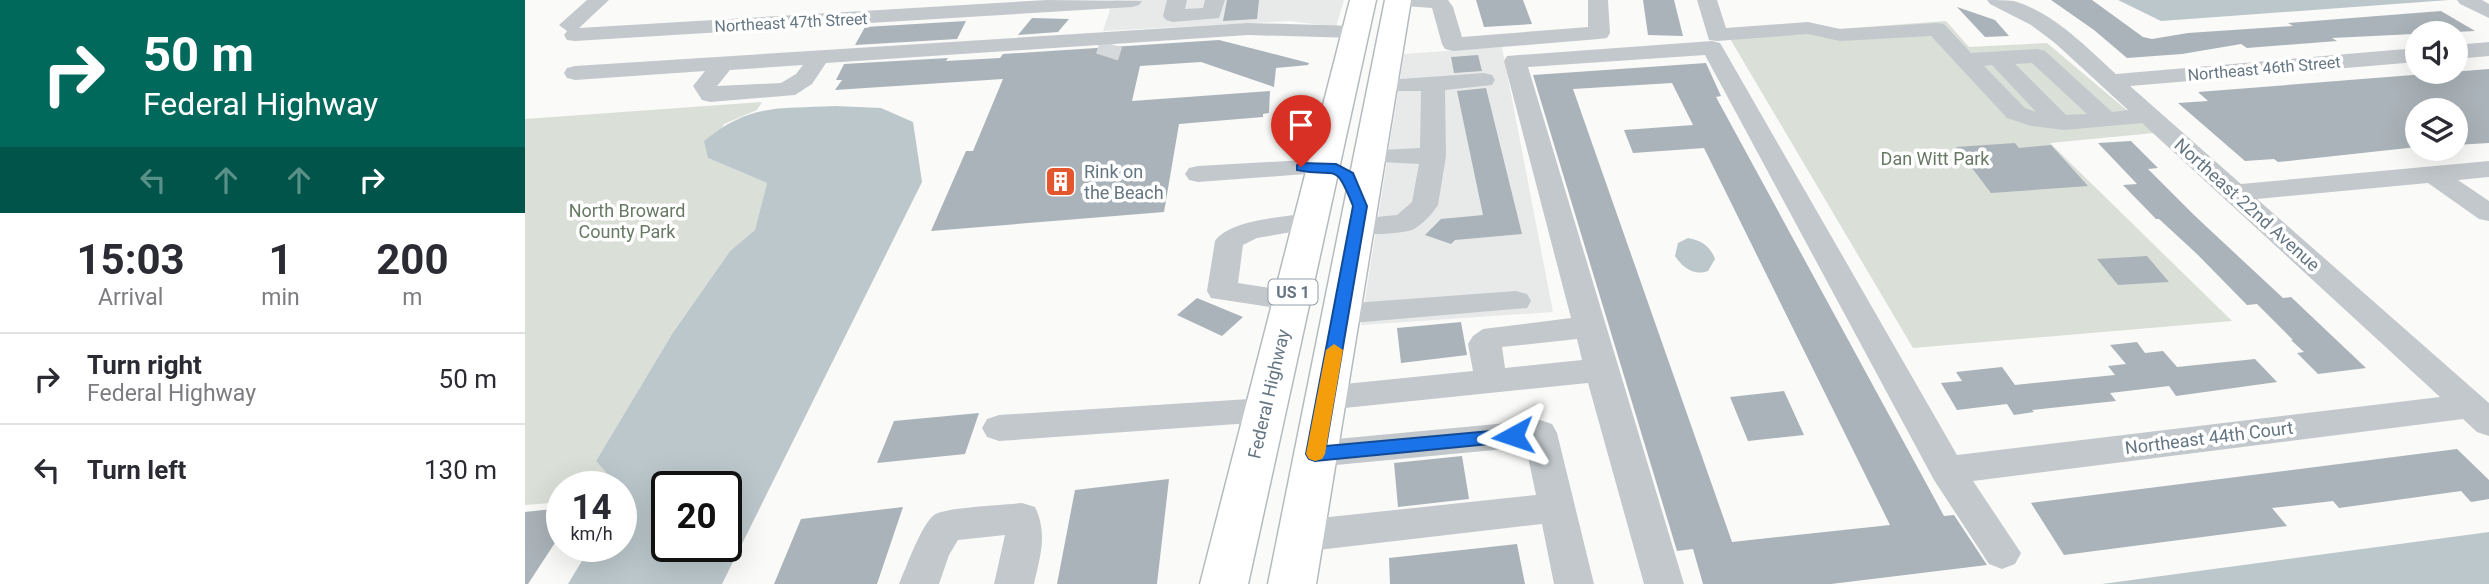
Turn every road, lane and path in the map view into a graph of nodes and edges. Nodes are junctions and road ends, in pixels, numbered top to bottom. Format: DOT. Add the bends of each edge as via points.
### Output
graph roads {
  1 [pos="599,0"];
  2 [pos="965,0"];
  3 [pos="1177,0"];
  4 [pos="1215,0"];
  5 [pos="1398,0"];
  6 [pos="1598,0"];
  7 [pos="1707,0"];
  8 [pos="1997,0"];
  9 [pos="2467,0"];
  10 [pos="924,1"];
  11 [pos="1130,6"];
  12 [pos="2489,12"];
  13 [pos="1359,16"];
  14 [pos="575,35"];
  15 [pos="2489,49"];
  16 [pos="2468,51"];
  17 [pos="820,56"];
  18 [pos="2405,56"];
  19 [pos="1997,58"];
  20 [pos="1967,60"];
  21 [pos="724,63"];
  22 [pos="575,73"];
  23 [pos="1484,80"];
  24 [pos="2112,81"];
  25 [pos="1433,84"];
  26 [pos="1382,86"];
  27 [pos="1337,106"];
  28 [pos="2148,115"];
  29 [pos="2105,118"];
  30 [pos="2059,122"];
  31 [pos="1371,156"];
  32 [pos="1433,156"];
  33 [pos="1322,167"];
  34 [pos="2489,169"];
  35 [pos="1198,174"];
  36 [pos="2433,174"];
  37 [pos="2233,192"];
  38 [pos="2489,213"];
  39 [pos="1358,216"];
  40 [pos="1310,222"];
  41 [pos="1291,300"];
  42 [pos="1516,301"];
  43 [pos="1341,314"];
  44 [pos="1589,327"];
  45 [pos="1601,370"];
  46 [pos="1491,381"];
  47 [pos="1325,398"];
  48 [pos="1265,410"];
  49 [pos="2480,415"];
  50 [pos="999,428"];
  51 [pos="1315,454"];
  52 [pos="1947,470"];
  53 [pos="1556,508"];
  54 [pos="1301,536"];
  55 [pos="2002,553"];
  56 [pos="919,584"];
  57 [pos="1014,584"];
  58 [pos="1224,584"];
  59 [pos="1292,584"];
  60 [pos="1574,584"];
  61 [pos="1664,584"];
  1 -- 10 [label="street" via="570,25"];
  2 -- 10 [label="street"];
  3 -- 4 [label="street" via="1173,16 1212,14"];
  5 -- 6 [label="street" via="1438,2 1453,44 1599,33"];
  5 -- 26 [label="main road, US 1"];
  7 -- 20 [label="street" via="1717,35 1808,28 1840,35 1936,29"];
  8 -- 24 [label="street, Northeast 22nd Avenue" via="2063,38"];
  9 -- 12 [label="street"];
  11 -- 14 [label="street, Northeast 47th Street"];
  13 -- 17 [label="street" via="1112,41"];
  13 -- 27 [label="main road, Federal Highway / US 1"];
  15 -- 16 [label="street"];
  17 -- 21 [label="street"];
  17 -- 21 [label="street" via="804,79 787,90 710,96 705,86"];
  18 -- 24 [label="street, Northeast 46th Street"];
  19 -- 20 [label="street"];
  19 -- 29 [label="street" via="2037,55"];
  19 -- 30 [label="street"];
  20 -- 30 [label="street" via="2016,113 2032,121"];
  21 -- 22 [label="street"];
  23 -- 25 [label="street"];
  24 -- 28 [label="street, Northeast 22nd Avenue"];
  25 -- 26 [label="street"];
  25 -- 32 [label="street"];
  26 -- 31 [label="main road, US 1"];
  27 -- 31 [label="main road" via="1343,137"];
  27 -- 33 [label="main road, Federal Highway / US 1"];
  28 -- 29 [label="street"];
  28 -- 37 [label="street, Northeast 22nd Avenue"];
  29 -- 30 [label="street"];
  31 -- 32 [label="street"];
  31 -- 39 [label="main road, US 1"];
  32 -- 39 [label="street" via="1425,205 1404,223"];
  33 -- 35 [label="street"];
  33 -- 39 [label="main road" via="1348,176"];
  33 -- 40 [label="main road, Federal Highway / US 1"];
  34 -- 36 [label="street"];
  36 -- 37 [label="street"];
  36 -- 38 [label="street"];
  37 -- 49 [label="street, Northeast 22nd Avenue"];
  39 -- 43 [label="main road, US 1"];
  40 -- 41 [label="main road, Federal Highway / US 1"];
  40 -- 41 [label="street" via="1249,231 1229,241 1222,291"];
  41 -- 48 [label="main road, Federal Highway / US 1"];
  42 -- 43 [label="street"];
  43 -- 47 [label="main road, US 1"];
  44 -- 45 [label="street"];
  44 -- 46 [label="street" via="1487,340"];
  44 -- 52 [label="street" via="1515,61 1711,48"];
  45 -- 46 [label="street"];
  45 -- 61 [label="street"];
  46 -- 47 [label="street"];
  47 -- 51 [label="main road, US 1"];
  48 -- 50 [label="street"];
  48 -- 58 [label="main road, Federal Highway / US 1"];
  49 -- 52 [label="street, Northeast 44th Court"];
  51 -- 53 [label="street" via="1540,433"];
  51 -- 54 [label="main road, US 1"];
  52 -- 55 [label="street"];
  53 -- 54 [label="street"];
  53 -- 60 [label="street"];
  54 -- 59 [label="main road, US 1"];
  56 -- 57 [label="street" via="947,526 1022,518 1025,541"];
}
